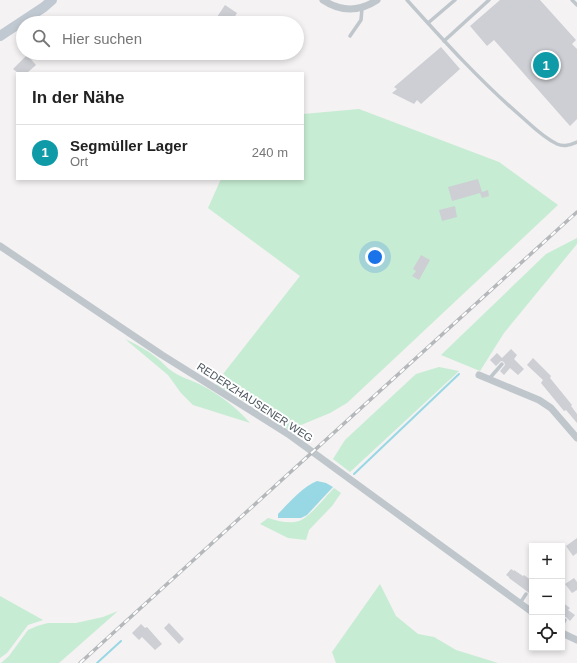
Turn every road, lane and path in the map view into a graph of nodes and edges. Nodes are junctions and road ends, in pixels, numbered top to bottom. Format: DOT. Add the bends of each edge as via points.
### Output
graph roads {
  1 [pos="52,0"];
  2 [pos="323,0"];
  3 [pos="377,0"];
  4 [pos="407,0"];
  5 [pos="455,0"];
  6 [pos="489,0"];
  7 [pos="572,0"];
  8 [pos="577,5"];
  9 [pos="362,8"];
  10 [pos="30,16"];
  11 [pos="428,23"];
  12 [pos="16,25"];
  13 [pos="0,36"];
  14 [pos="350,36"];
  15 [pos="444,41"];
  16 [pos="577,142"];
  17 [pos="0,246"];
  18 [pos="502,364"];
  19 [pos="479,375"];
  20 [pos="489,379"];
  21 [pos="577,438"];
  22 [pos="526,594"];
  23 [pos="520,603"];
  24 [pos="529,610"];
  25 [pos="565,634"];
  26 [pos="577,640"];
  1 -- 10 [label="main road"];
  2 -- 9 [label="street" via="331,5 352,10"];
  3 -- 9 [label="street"];
  4 -- 11 [label="lane"];
  5 -- 11 [label="lane"];
  6 -- 15 [label="lane"];
  7 -- 8 [label="lane"];
  9 -- 14 [label="lane" via="361,20"];
  11 -- 15 [label="lane"];
  12 -- 13 [label="main road"];
  15 -- 16 [label="lane" via="504,102 546,138 563,145"];
  17 -- 23 [label="street, REDERZHAUSENER WEG" via="162,355 288,434"];
  18 -- 20 [label="lane"];
  19 -- 20 [label="street"];
  20 -- 21 [label="street" via="539,400 551,408"];
  22 -- 23 [label="lane"];
  23 -- 24 [label="street, REDERZHAUSENER WEG"];
  25 -- 26 [label="street"];
}
